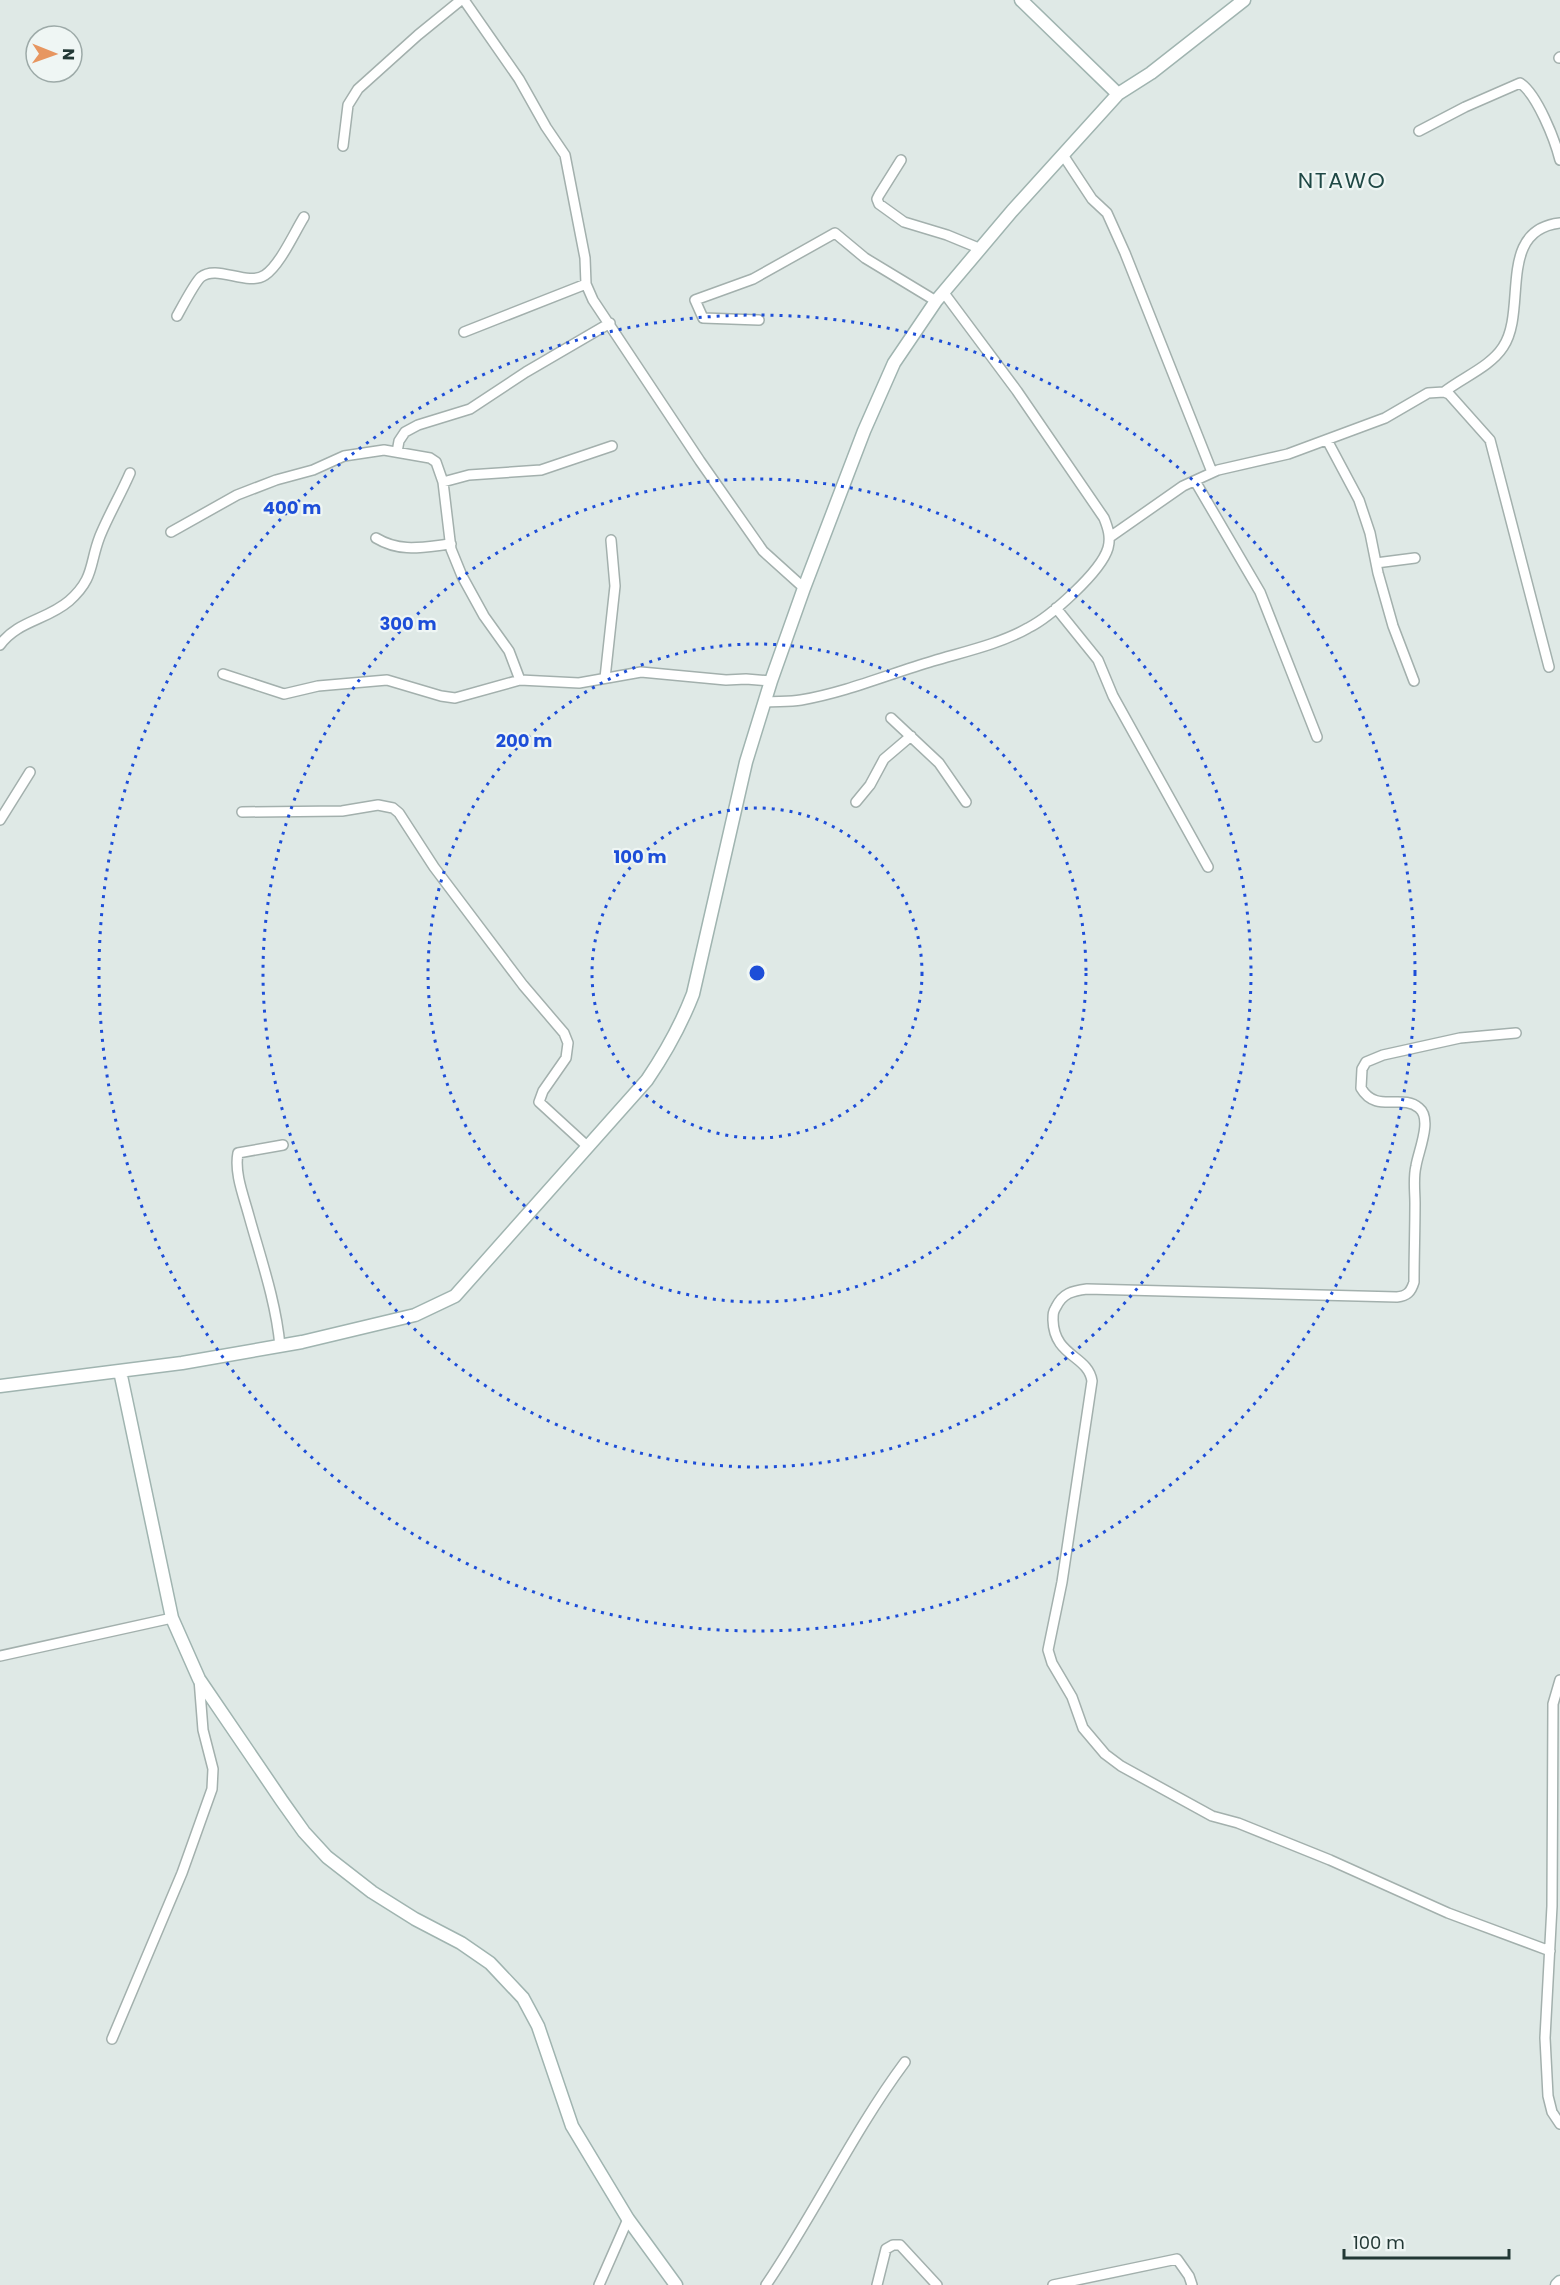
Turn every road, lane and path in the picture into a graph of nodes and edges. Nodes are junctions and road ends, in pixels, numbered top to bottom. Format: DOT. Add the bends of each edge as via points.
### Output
graph roads {
  1 [pos="462,0"];
  2 [pos="1021,0"];
  3 [pos="1244,0"];
  4 [pos="1118,94"];
  5 [pos="1419,131"];
  6 [pos="343,146"];
  7 [pos="1063,155"];
  8 [pos="901,160"];
  9 [pos="1560,160"];
  10 [pos="304,217"];
  11 [pos="1560,223"];
  12 [pos="981,249"];
  13 [pos="586,284"];
  14 [pos="940,297"];
  15 [pos="177,316"];
  16 [pos="759,320"];
  17 [pos="610,323"];
  18 [pos="464,332"];
  19 [pos="1444,392"];
  20 [pos="1327,440"];
  21 [pos="612,446"];
  22 [pos="397,452"];
  23 [pos="1212,472"];
  24 [pos="130,473"];
  25 [pos="1195,481"];
  26 [pos="443,482"];
  27 [pos="171,532"];
  28 [pos="1110,537"];
  29 [pos="376,538"];
  30 [pos="611,540"];
  31 [pos="450,544"];
  32 [pos="1415,558"];
  33 [pos="1376,563"];
  34 [pos="804,588"];
  35 [pos="1056,608"];
  36 [pos="0,645"];
  37 [pos="1549,666"];
  38 [pos="223,674"];
  39 [pos="604,678"];
  40 [pos="520,680"];
  41 [pos="771,681"];
  42 [pos="1414,681"];
  43 [pos="765,702"];
  44 [pos="891,718"];
  45 [pos="911,736"];
  46 [pos="1317,737"];
  47 [pos="30,772"];
  48 [pos="856,802"];
  49 [pos="966,802"];
  50 [pos="242,812"];
  51 [pos="0,820"];
  52 [pos="1208,867"];
  53 [pos="1516,1033"];
  54 [pos="283,1145"];
  55 [pos="587,1146"];
  56 [pos="280,1346"];
  57 [pos="120,1371"];
  58 [pos="0,1386"];
  59 [pos="172,1618"];
  60 [pos="0,1656"];
  61 [pos="199,1679"];
  62 [pos="1560,1680"];
  63 [pos="1550,1951"];
  64 [pos="112,2039"];
  65 [pos="905,2062"];
  66 [pos="1560,2124"];
  67 [pos="628,2219"];
  68 [pos="599,2285"];
  69 [pos="676,2285"];
  70 [pos="766,2285"];
  71 [pos="877,2285"];
  72 [pos="937,2285"];
  73 [pos="1053,2285"];
  74 [pos="1192,2285"];
  1 -- 6 [label="street" via="358,89 348,105"];
  1 -- 13 [label="street" via="519,79 566,155"];
  2 -- 4 [label="street"];
  3 -- 4 [label="street" via="1151,74"];
  4 -- 7 [label="street"];
  5 -- 9 [label="street" via="1520,83 1528,90 1546,124"];
  7 -- 12 [label="street"];
  7 -- 23 [label="street" via="1092,200 1107,213"];
  8 -- 12 [label="street" via="877,199 879,204 904,222"];
  10 -- 15 [label="street" via="264,276 255,279 209,272 199,278"];
  11 -- 19 [label="street" via="1533,233 1522,249 1512,332 1503,348 1493,360"];
  12 -- 14 [label="street"];
  13 -- 17 [label="street"];
  13 -- 18 [label="street"];
  14 -- 16 [label="street" via="865,258 835,233 753,279 694,300 703,318"];
  14 -- 28 [label="street" via="1017,391 1104,518"];
  14 -- 34 [label="street" via="894,363"];
  17 -- 22 [label="street" via="470,409 405,432"];
  17 -- 34 [label="street" via="763,550"];
  19 -- 20 [label="street" via="1428,393 1385,418"];
  19 -- 37 [label="street" via="1490,440"];
  20 -- 23 [label="street" via="1288,454"];
  20 -- 33 [label="street" via="1359,500"];
  21 -- 26 [label="street" via="541,470 469,475"];
  22 -- 26 [label="street" via="430,458 436,462"];
  22 -- 27 [label="street" via="344,456 276,480 237,495"];
  23 -- 25 [label="street"];
  24 -- 36 [label="street" via="101,533 92,571 80,591 66,604 13,630"];
  25 -- 28 [label="street"];
  25 -- 46 [label="street" via="1260,592"];
  26 -- 31 [label="street"];
  28 -- 35 [label="street" via="1104,557 1090,576"];
  29 -- 31 [label="street" via="389,546 412,549"];
  30 -- 39 [label="street" via="615,586"];
  31 -- 40 [label="street" via="462,576 509,651"];
  32 -- 33 [label="street"];
  33 -- 42 [label="street" via="1393,626"];
  34 -- 41 [label="street"];
  35 -- 43 [label="street" via="1028,628 972,650 840,692 799,701"];
  35 -- 52 [label="street" via="1098,660 1113,696"];
  38 -- 40 [label="street" via="284,694 318,686 387,680 455,698"];
  39 -- 40 [label="street" via="579,683"];
  39 -- 41 [label="street" via="641,672"];
  41 -- 43 [label="street"];
  43 -- 55 [label="street" via="746,762 698,973 683,1019 647,1080"];
  44 -- 45 [label="street"];
  45 -- 48 [label="street" via="884,759 870,786"];
  45 -- 49 [label="street" via="939,763"];
  47 -- 51 [label="street"];
  50 -- 55 [label="street" via="342,811 378,805 399,813 434,867 523,985 564,1032 568,1043 566,1058 539,1101"];
  53 -- 63 [label="street" via="1460,1038 1383,1055 1366,1062 1362,1069 1361,1088 1370,1098 1407,1103 1424,1113 1415,1167 1414,1282 1405,1296 1087,1289 1071,1291 1060,1299 1053,1311 1053,1332 1060,1345 1087,1368 1092,1382 1048,1650 1083,1728 1121,1766 1212,1816"];
  54 -- 56 [label="street" via="238,1153 236,1161 278,1321"];
  55 -- 56 [label="street" via="455,1296 415,1315"];
  56 -- 57 [label="street"];
  57 -- 58 [label="street"];
  57 -- 59 [label="street"];
  59 -- 60 [label="street"];
  59 -- 61 [label="street"];
  61 -- 64 [label="street" via="203,1730 213,1769 212,1789 183,1873"];
  61 -- 67 [label="street" via="287,1809 327,1857 372,1892 490,1963 516,1989 538,2026 572,2126"];
  62 -- 63 [label="street" via="1552,1704"];
  63 -- 66 [label="street" via="1545,2038 1548,2096"];
  65 -- 70 [label="street"];
  67 -- 68 [label="street"];
  67 -- 69 [label="street"];
  71 -- 72 [label="street" via="886,2249 893,2245 900,2245"];
  73 -- 74 [label="street" via="1177,2259"];
}
